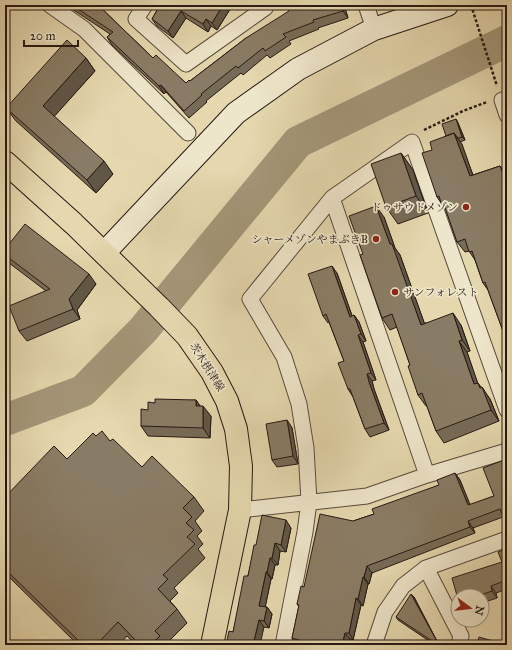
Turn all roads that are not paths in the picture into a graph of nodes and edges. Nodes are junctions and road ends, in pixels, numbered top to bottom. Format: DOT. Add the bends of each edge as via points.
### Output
graph roads {
  1 [pos="50,5"];
  2 [pos="145,5"];
  3 [pos="264,5"];
  4 [pos="366,5"];
  5 [pos="447,5"];
  6 [pos="374,29"];
  7 [pos="504,99"];
  8 [pos="507,115"];
  9 [pos="188,133"];
  10 [pos="5,162"];
  11 [pos="332,198"];
  12 [pos="104,253"];
  13 [pos="507,410"];
  14 [pos="507,451"];
  15 [pos="427,475"];
  16 [pos="309,502"];
  17 [pos="240,510"];
  18 [pos="507,539"];
  19 [pos="426,568"];
  20 [pos="212,645"];
  21 [pos="283,645"];
  22 [pos="374,645"];
  23 [pos="459,645"];
  1 -- 9 [label="street" via="84,29"];
  2 -- 3 [label="street" via="136,19 186,64 264,8"];
  4 -- 6 [label="street"];
  5 -- 6 [label="street"];
  6 -- 12 [label="street" via="298,69 236,113"];
  7 -- 8 [label="street"];
  10 -- 12 [label="main road, 茨木摂津線"];
  11 -- 13 [label="street" via="412,142"];
  11 -- 15 [label="street"];
  11 -- 16 [label="street" via="250,299 284,358 300,404"];
  12 -- 17 [label="main road, 茨木摂津線" via="187,336 228,401 236,429 241,466"];
  14 -- 15 [label="street"];
  15 -- 16 [label="street" via="368,496"];
  16 -- 17 [label="street"];
  16 -- 21 [label="street"];
  17 -- 20 [label="main road, 茨木摂津線"];
  18 -- 19 [label="street"];
  19 -- 22 [label="street" via="403,586 385,612"];
  19 -- 23 [label="street" via="461,636"];
}
